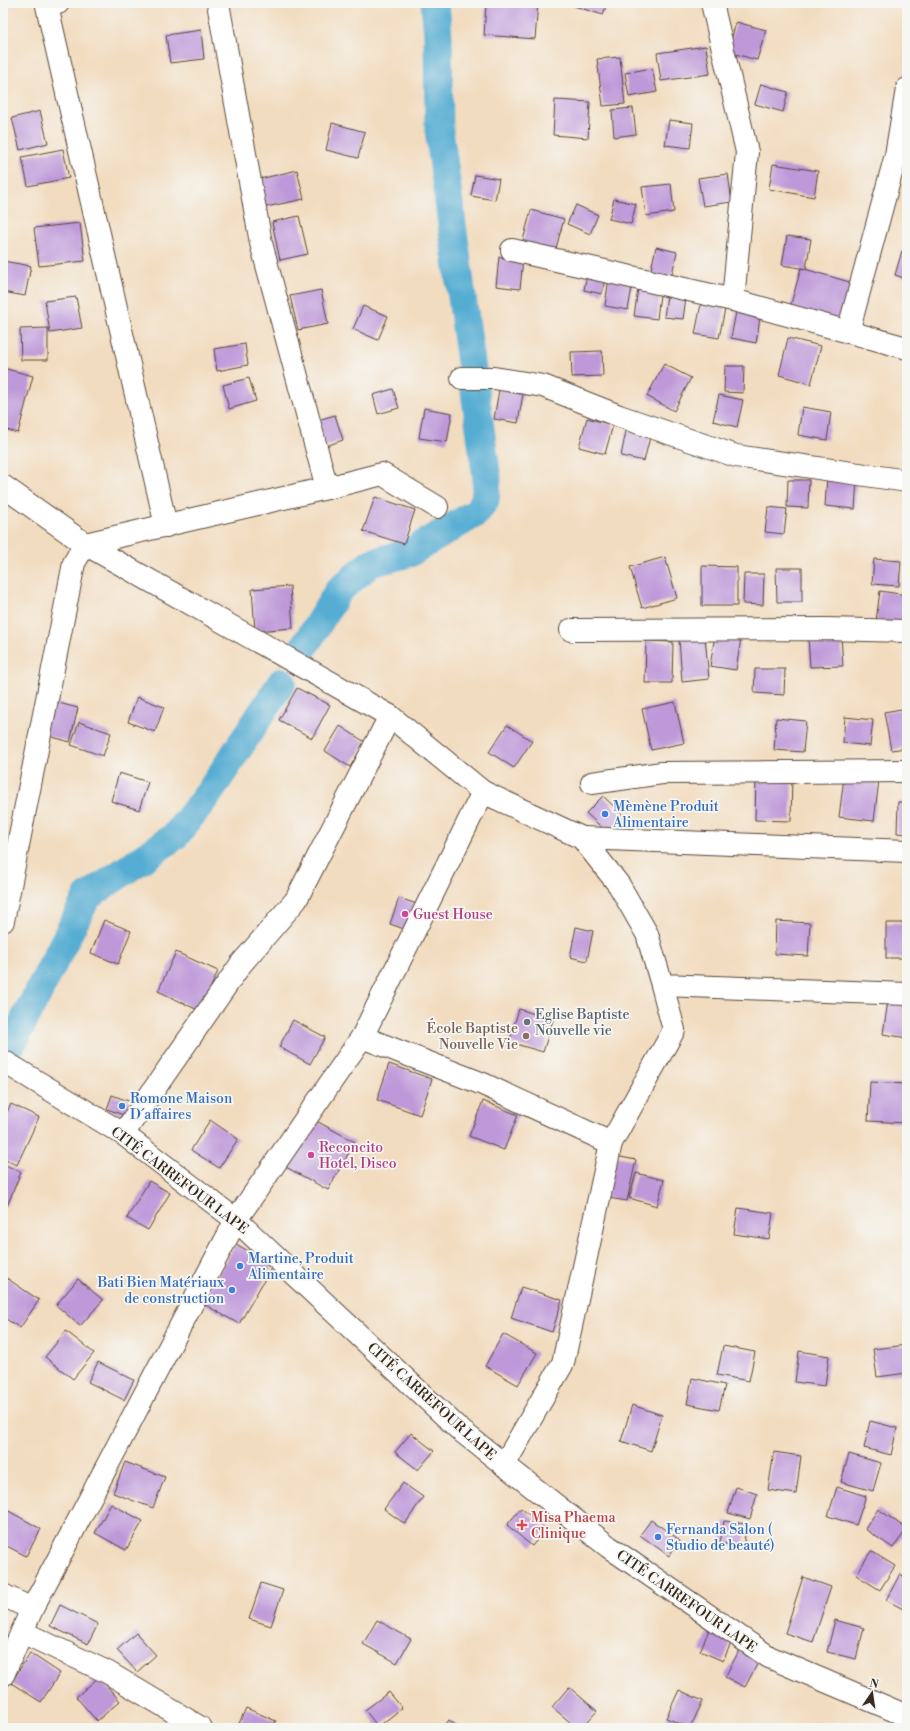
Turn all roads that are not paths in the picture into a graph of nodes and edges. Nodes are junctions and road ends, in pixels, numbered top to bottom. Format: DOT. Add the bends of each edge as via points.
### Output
graph roads {
  1 [pos="58,3"];
  2 [pos="218,3"];
  3 [pos="712,3"];
  4 [pos="907,89"];
  5 [pos="512,250"];
  6 [pos="733,300"];
  7 [pos="848,332"];
  8 [pos="907,348"];
  9 [pos="470,378"];
  10 [pos="907,481"];
  11 [pos="3,486"];
  12 [pos="326,488"];
  13 [pos="437,507"];
  14 [pos="166,526"];
  15 [pos="85,544"];
  16 [pos="571,630"];
  17 [pos="907,631"];
  18 [pos="390,716"];
  19 [pos="907,772"];
  20 [pos="592,782"];
  21 [pos="483,792"];
  22 [pos="582,838"];
  23 [pos="907,851"];
  24 [pos="3,921"];
  25 [pos="662,985"];
  26 [pos="907,994"];
  27 [pos="362,1037"];
  28 [pos="3,1061"];
  29 [pos="123,1134"];
  30 [pos="611,1143"];
  31 [pos="236,1220"];
  32 [pos="504,1464"];
  33 [pos="3,1595"];
  34 [pos="32,1609"];
  35 [pos="22,1632"];
  36 [pos="3,1675"];
  37 [pos="907,1716"];
  38 [pos="201,1728"];
  1 -- 14 [label="street" via="47,6"];
  2 -- 12 [label="street" via="261,243"];
  3 -- 6 [label="street" via="747,152"];
  4 -- 7 [label="street" via="896,154"];
  5 -- 6 [label="street"];
  6 -- 7 [label="street"];
  7 -- 8 [label="street"];
  9 -- 10 [label="street" via="494,378 543,386 619,416 736,456"];
  11 -- 15 [label="street"];
  12 -- 13 [label="street" via="382,474"];
  12 -- 14 [label="street"];
  14 -- 15 [label="street"];
  15 -- 18 [label="street"];
  15 -- 24 [label="street" via="74,563"];
  16 -- 17 [label="street"];
  18 -- 21 [label="street"];
  18 -- 29 [label="street" via="296,900 241,964"];
  19 -- 20 [label="street" via="662,773"];
  21 -- 22 [label="street"];
  21 -- 27 [label="street"];
  22 -- 23 [label="street"];
  22 -- 25 [label="street" via="619,885 647,934"];
  25 -- 26 [label="street"];
  25 -- 30 [label="street" via="674,1030"];
  27 -- 30 [label="street" via="483,1084"];
  27 -- 31 [label="street"];
  28 -- 29 [label="street, CITÉ CARREFOUR LAPE"];
  29 -- 31 [label="street, CITÉ CARREFOUR LAPE"];
  30 -- 32 [label="street" via="563,1363"];
  31 -- 32 [label="street, CITÉ CARREFOUR LAPE" via="460,1430"];
  31 -- 34 [label="street"];
  32 -- 37 [label="street, CITÉ CARREFOUR LAPE" via="616,1552 769,1657"];
  33 -- 34 [label="street"];
  34 -- 35 [label="street"];
  35 -- 36 [label="street"];
  35 -- 38 [label="street" via="107,1672"];
}
